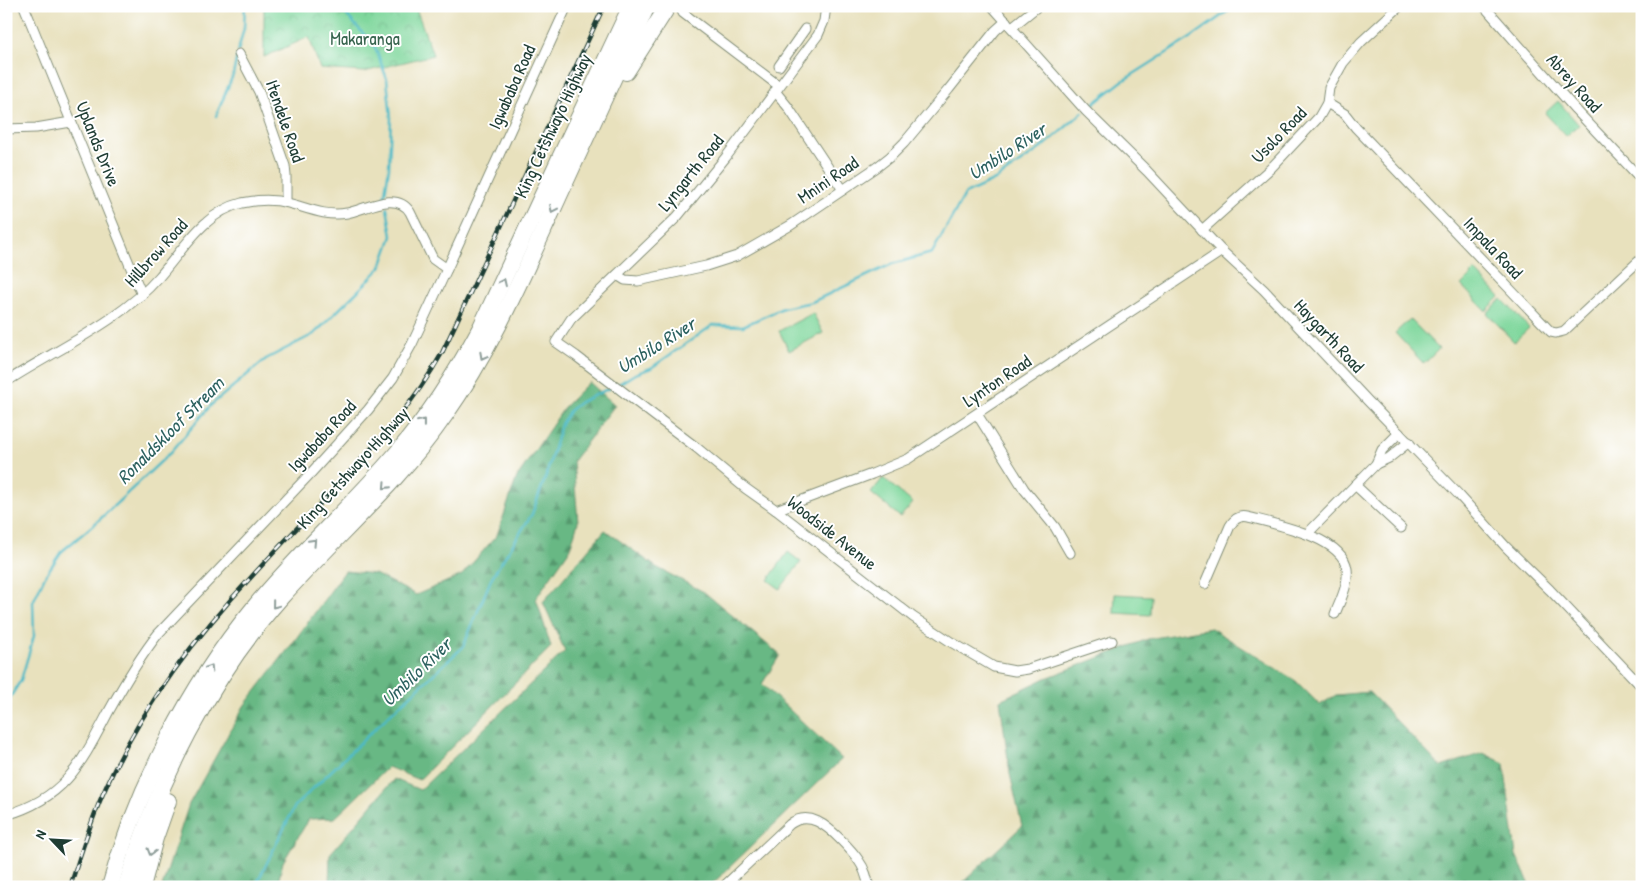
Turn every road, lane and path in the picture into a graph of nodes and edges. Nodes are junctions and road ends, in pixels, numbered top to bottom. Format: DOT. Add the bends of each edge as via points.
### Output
graph roads {
  1 [pos="24,6"];
  2 [pos="567,6"];
  3 [pos="647,6"];
  4 [pos="826,6"];
  5 [pos="992,6"];
  6 [pos="1038,6"];
  7 [pos="1400,6"];
  8 [pos="1484,6"];
  9 [pos="677,8"];
  10 [pos="629,10"];
  11 [pos="1009,24"];
  12 [pos="805,29"];
  13 [pos="789,53"];
  14 [pos="239,54"];
  15 [pos="798,61"];
  16 [pos="779,66"];
  17 [pos="777,89"];
  18 [pos="1327,103"];
  19 [pos="71,122"];
  20 [pos="6,129"];
  21 [pos="1642,180"];
  22 [pos="562,189"];
  23 [pos="843,190"];
  24 [pos="286,202"];
  25 [pos="1202,230"];
  26 [pos="1222,251"];
  27 [pos="1642,258"];
  28 [pos="447,269"];
  29 [pos="617,276"];
  30 [pos="142,295"];
  31 [pos="556,342"];
  32 [pos="6,382"];
  33 [pos="977,414"];
  34 [pos="1399,432"];
  35 [pos="1409,442"];
  36 [pos="1376,464"];
  37 [pos="1355,485"];
  38 [pos="776,510"];
  39 [pos="1401,528"];
  40 [pos="1308,533"];
  41 [pos="1070,553"];
  42 [pos="1205,584"];
  43 [pos="1335,614"];
  44 [pos="1112,641"];
  45 [pos="1642,687"];
  46 [pos="212,692"];
  47 [pos="191,699"];
  48 [pos="6,815"];
  49 [pos="100,887"];
  50 [pos="110,887"];
  51 [pos="126,887"];
  52 [pos="142,887"];
  53 [pos="723,887"];
  54 [pos="869,887"];
  1 -- 19 [label="street, Uplands Drive"];
  2 -- 28 [label="street, Igwababa Road"];
  3 -- 22 [label="highway, King Cetshwayo Highway"];
  4 -- 15 [label="street, Lyngarth Road" via="820,30"];
  5 -- 11 [label="street, Haygarth Road"];
  6 -- 11 [label="street, Mnini Road"];
  7 -- 18 [label="street, Usolo Road" via="1343,63 1329,88"];
  8 -- 21 [label="street, Abrey Road" via="1575,110"];
  9 -- 17 [label="street"];
  9 -- 22 [label="highway" via="656,26 629,67"];
  47 -- 10 [label="highway, King Cetshwayo Highway, one-way" via="252,610 397,453 454,376 481,327"];
  11 -- 23 [label="street, Mnini Road" via="995,31 897,151"];
  11 -- 25 [label="street, Haygarth Road" via="1100,126"];
  12 -- 13 [label="street"];
  13 -- 15 [label="street"];
  13 -- 16 [label="street"];
  14 -- 24 [label="street, Itendele Road" via="259,92 283,160"];
  15 -- 17 [label="street, Lyngarth Road"];
  17 -- 23 [label="street"];
  17 -- 29 [label="street, Lyngarth Road" via="678,217"];
  18 -- 25 [label="street, Usolo Road" via="1319,117 1270,168"];
  18 -- 27 [label="street, Impala Road" via="1345,114 1551,332 1564,331"];
  19 -- 20 [label="street"];
  19 -- 30 [label="street, Uplands Drive"];
  22 -- 46 [label="highway, King Cetshwayo Highway, one-way" via="478,365 443,418 402,469 280,599"];
  23 -- 29 [label="street, Mnini Road" via="791,225 732,258 638,281"];
  24 -- 28 [label="street, Hillbrow Road" via="312,211 338,214 399,202 410,212 434,259"];
  24 -- 30 [label="street, Hillbrow Road" via="251,201 217,213"];
  25 -- 26 [label="street, Haygarth Road"];
  26 -- 33 [label="street, Lynton Road"];
  26 -- 34 [label="street, Haygarth Road" via="1251,277"];
  28 -- 48 [label="street, Igwababa Road" via="388,386 158,634 142,654 90,749 70,777 36,804"];
  29 -- 31 [label="street, Lyngarth Road" via="571,319"];
  30 -- 32 [label="street, Hillbrow Road" via="80,338"];
  31 -- 38 [label="street, Woodside Avenue"];
  33 -- 38 [label="street, Lynton Road" via="908,459"];
  33 -- 41 [label="street" via="1024,489"];
  34 -- 35 [label="street, Haygarth Road"];
  34 -- 36 [label="street" via="1382,450"];
  35 -- 36 [label="street"];
  35 -- 45 [label="street, Haygarth Road"];
  36 -- 37 [label="street"];
  37 -- 39 [label="street"];
  37 -- 40 [label="street"];
  38 -- 44 [label="street, Woodside Avenue" via="913,617 994,667 1015,671 1028,669"];
  40 -- 42 [label="street" via="1248,517 1236,518"];
  40 -- 43 [label="street" via="1337,551 1347,567 1344,591"];
  46 -- 51 [label="highway, King Cetshwayo Highway" via="157,801"];
  46 -- 52 [label="highway, one-way" via="166,806"];
  47 -- 49 [label="highway" via="164,736 144,774"];
  47 -- 50 [label="highway, King Cetshwayo Highway" via="149,780"];
  53 -- 54 [label="street" via="790,824 809,818 835,834 859,860"];
}
